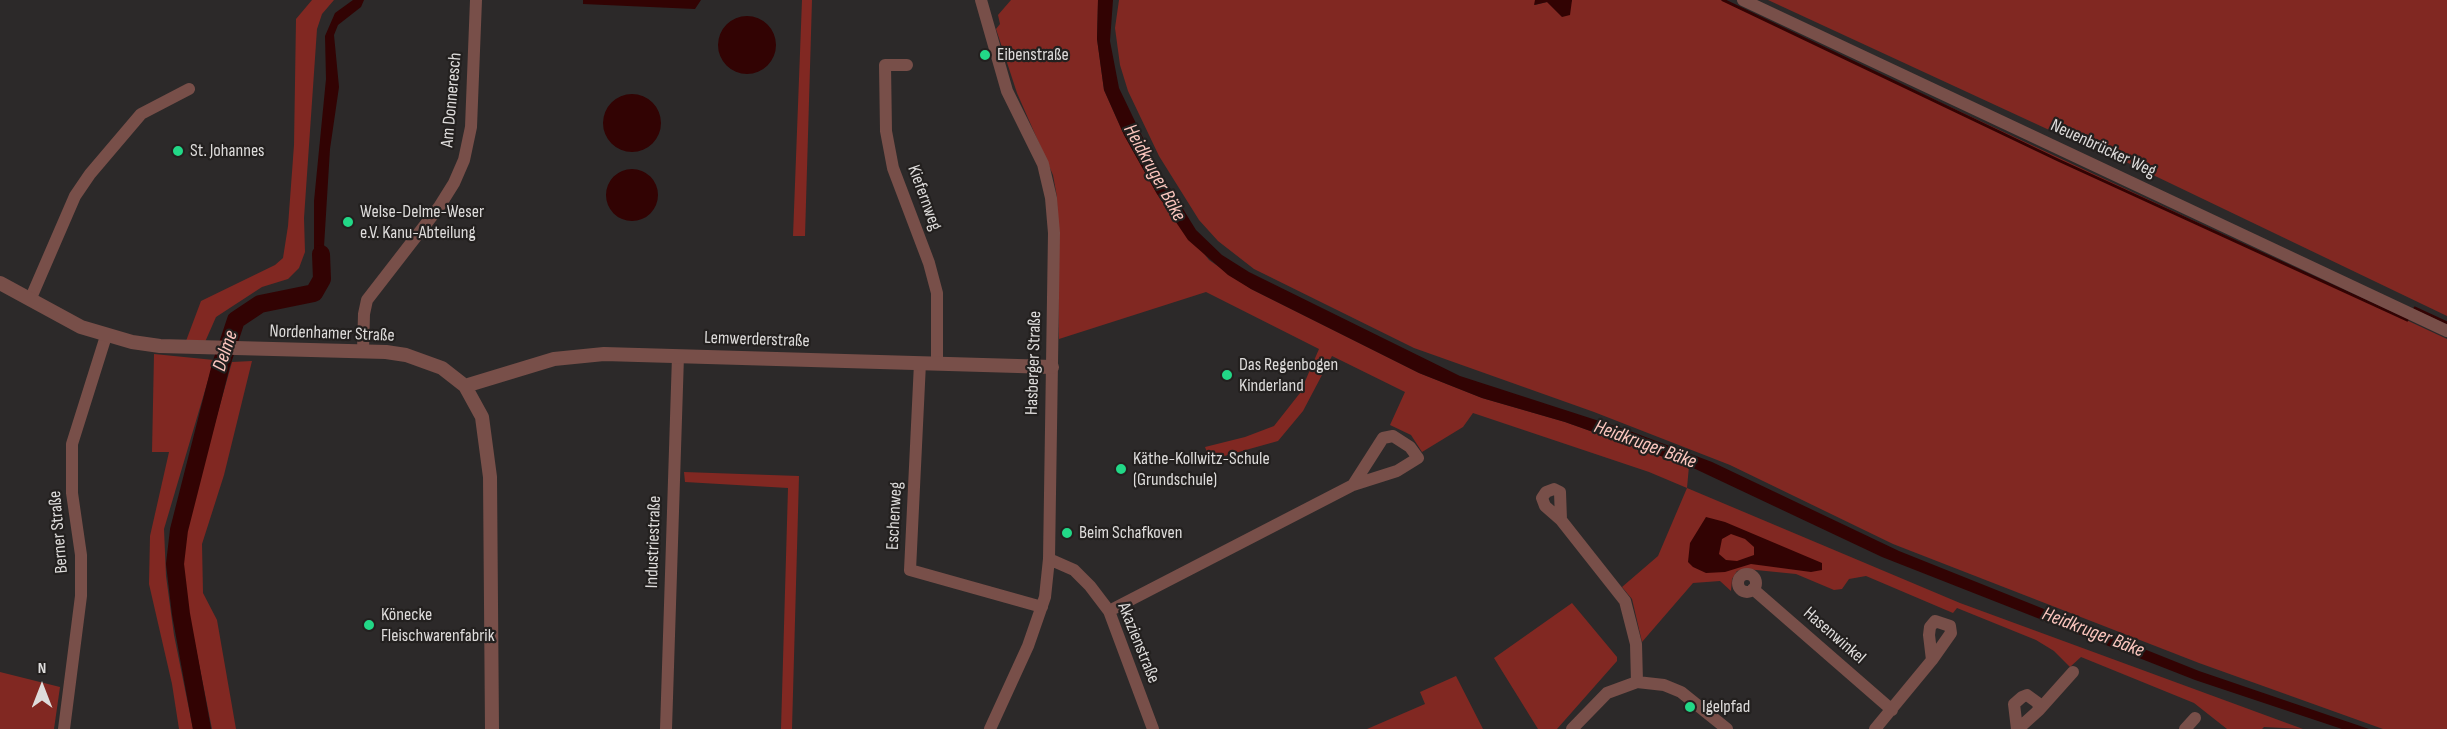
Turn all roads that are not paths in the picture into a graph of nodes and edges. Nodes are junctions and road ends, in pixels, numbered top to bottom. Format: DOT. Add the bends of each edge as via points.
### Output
graph roads {
  1 [pos="476,0"];
  2 [pos="981,0"];
  3 [pos="1743,0"];
  4 [pos="907,65"];
  5 [pos="189,89"];
  6 [pos="0,283"];
  7 [pos="30,300"];
  8 [pos="2447,331"];
  9 [pos="105,336"];
  10 [pos="363,351"];
  11 [pos="678,356"];
  12 [pos="920,363"];
  13 [pos="937,364"];
  14 [pos="1052,367"];
  15 [pos="465,386"];
  16 [pos="1353,484"];
  17 [pos="1561,520"];
  18 [pos="1049,559"];
  19 [pos="1753,589"];
  20 [pos="1042,608"];
  21 [pos="1109,611"];
  22 [pos="1932,660"];
  23 [pos="2073,672"];
  24 [pos="1637,682"];
  25 [pos="1892,710"];
  26 [pos="2039,710"];
  27 [pos="2195,718"];
  28 [pos="64,729"];
  29 [pos="492,729"];
  30 [pos="666,729"];
  31 [pos="990,729"];
  32 [pos="1152,729"];
  33 [pos="1572,729"];
  34 [pos="1727,729"];
  35 [pos="1875,729"];
  36 [pos="2017,729"];
  37 [pos="2185,729"];
  1 -- 10 [label="street, Am Donneresch" via="471,128 464,160 439,207 367,300"];
  2 -- 14 [label="street, Hasberger Straße" via="1007,91 1040,154 1049,185 1054,233"];
  3 -- 8 [label="street, Neuenbrücker Weg"];
  4 -- 13 [label="street, Kiefernweg" via="885,65 886,131 893,168 937,293"];
  5 -- 7 [label="street" via="141,114 90,174 75,196"];
  6 -- 7 [label="street, Nordenhamer Straße"];
  7 -- 9 [label="street, Nordenhamer Straße"];
  9 -- 10 [label="street, Nordenhamer Straße" via="160,346"];
  9 -- 28 [label="street, Berner Straße" via="72,444 81,596"];
  10 -- 15 [label="street, Nordenhamer Straße" via="424,361 442,368"];
  11 -- 12 [label="street, Lemwerderstraße"];
  11 -- 15 [label="street, Lemwerderstraße" via="573,356 510,370"];
  11 -- 30 [label="street, Industriestraße"];
  12 -- 13 [label="street, Lemwerderstraße"];
  12 -- 20 [label="street, Eschenweg" via="910,570"];
  13 -- 14 [label="street, Lemwerderstraße"];
  14 -- 18 [label="street, Hasberger Straße"];
  15 -- 29 [label="street, Nordenhamer Straße" via="482,417 490,477"];
  16 -- 16 [label="street" via="1397,471 1418,458 1393,436 1383,438"];
  16 -- 21 [label="street"];
  17 -- 24 [label="street" via="1625,602 1636,644"];
  18 -- 20 [label="street, Hasberger Straße"];
  18 -- 21 [label="street, Akazienstraße" via="1074,570"];
  19 -- 25 [label="street, Hasenwinkel"];
  20 -- 31 [label="street, Hasberger Straße"];
  21 -- 32 [label="street, Akazienstraße"];
  22 -- 25 [label="street"];
  23 -- 26 [label="street"];
  24 -- 33 [label="street" via="1607,693"];
  24 -- 34 [label="street" via="1664,685 1681,692"];
  25 -- 35 [label="street"];
  26 -- 36 [label="street"];
  26 -- 36 [label="street" via="2038,703 2027,695 2022,697 2014,704"];
  27 -- 37 [label="street"];
}
